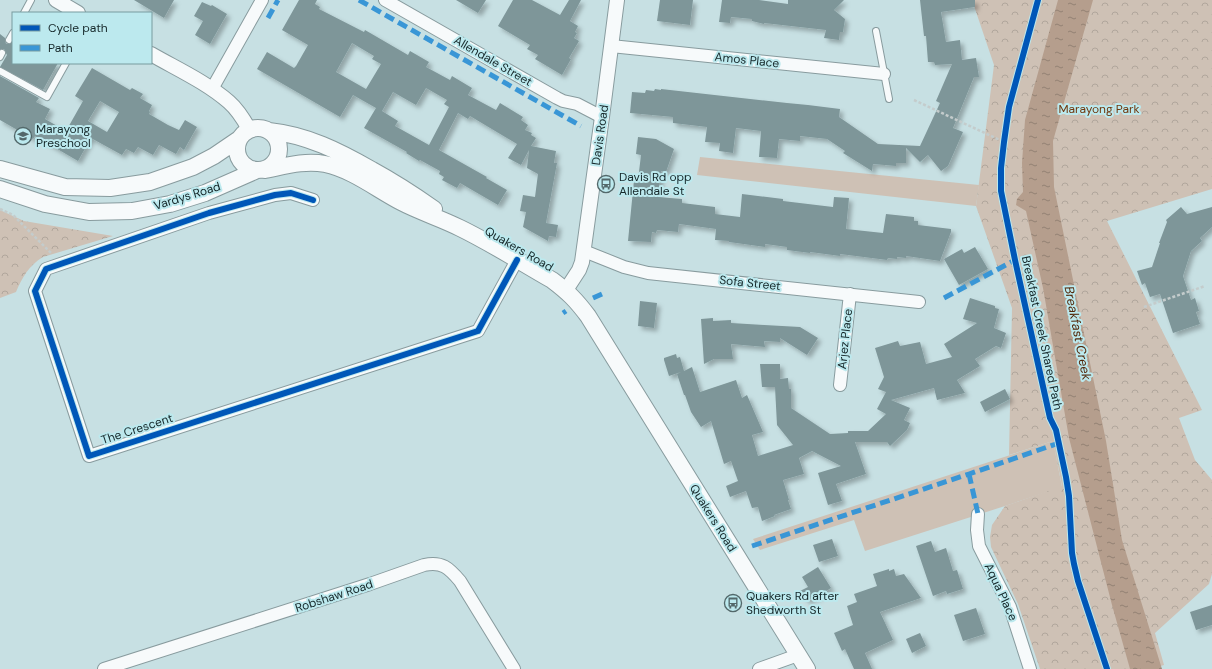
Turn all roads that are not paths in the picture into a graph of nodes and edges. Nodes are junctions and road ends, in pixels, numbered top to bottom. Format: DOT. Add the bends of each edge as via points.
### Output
graph roads {
  1 [pos="31,0"];
  2 [pos="56,0"];
  3 [pos="262,0"];
  4 [pos="385,0"];
  5 [pos="617,0"];
  6 [pos="73,7"];
  7 [pos="25,12"];
  8 [pos="876,31"];
  9 [pos="12,35"];
  10 [pos="9,40"];
  11 [pos="611,46"];
  12 [pos="152,55"];
  13 [pos="65,64"];
  14 [pos="0,71"];
  15 [pos="884,74"];
  16 [pos="212,89"];
  17 [pos="889,99"];
  18 [pos="602,117"];
  19 [pos="269,131"];
  20 [pos="244,134"];
  21 [pos="0,169"];
  22 [pos="260,170"];
  23 [pos="0,189"];
  24 [pos="313,200"];
  25 [pos="460,228"];
  26 [pos="584,251"];
  27 [pos="518,260"];
  28 [pos="566,290"];
  29 [pos="850,294"];
  30 [pos="919,302"];
  31 [pos="840,385"];
  32 [pos="978,514"];
  33 [pos="798,655"];
  34 [pos="104,669"];
  35 [pos="514,669"];
  36 [pos="759,669"];
  37 [pos="807,669"];
  38 [pos="1030,669"];
  1 -- 7 [label="lane"];
  2 -- 6 [label="street"];
  3 -- 16 [label="street"];
  4 -- 18 [label="street, Allendale Street" via="557,98 577,104"];
  5 -- 11 [label="street, Davis Road"];
  8 -- 15 [label="lane"];
  9 -- 10 [label="lane"];
  11 -- 15 [label="street, Amos Place"];
  11 -- 18 [label="street, Davis Road"];
  12 -- 16 [label="street"];
  13 -- 14 [label="lane" via="47,97"];
  15 -- 17 [label="lane"];
  16 -- 20 [label="street" via="230,103 244,120"];
  18 -- 26 [label="street, Davis Road"];
  19 -- 20 [label="main road" via="256,128"];
  19 -- 22 [label="main road" via="278,141 279,155 271,166"];
  19 -- 25 [label="main road, Quakers Road" via="316,142 349,157 408,191"];
  20 -- 21 [label="main road, Vardys Road" via="214,156 193,167 150,182 110,188 65,187"];
  20 -- 22 [label="main road" via="237,146 239,159 248,168"];
  22 -- 23 [label="main road, Vardys Road" via="205,193 132,212 89,212 45,204"];
  22 -- 25 [label="main road, Quakers Road" via="309,162 325,164 357,176 401,202"];
  24 -- 27 [label="street, The Crescent" via="291,193 275,195 209,213 46,269 35,291 89,456 478,331"];
  25 -- 27 [label="main road, Quakers Road"];
  26 -- 28 [label="street, Davis Road" via="579,270"];
  26 -- 29 [label="street, Sofa Street" via="624,267 648,272"];
  27 -- 28 [label="main road, Quakers Road"];
  28 -- 33 [label="main road, Quakers Road" via="588,316"];
  29 -- 30 [label="street, Sofa Street"];
  29 -- 31 [label="street, Arjez Place"];
  32 -- 38 [label="street, Aqua Place" via="979,546 1010,607"];
  33 -- 36 [label="street"];
  33 -- 37 [label="main road, Quakers Road"];
  34 -- 35 [label="street, Robshaw Road" via="434,563 444,565 460,581"];
}
